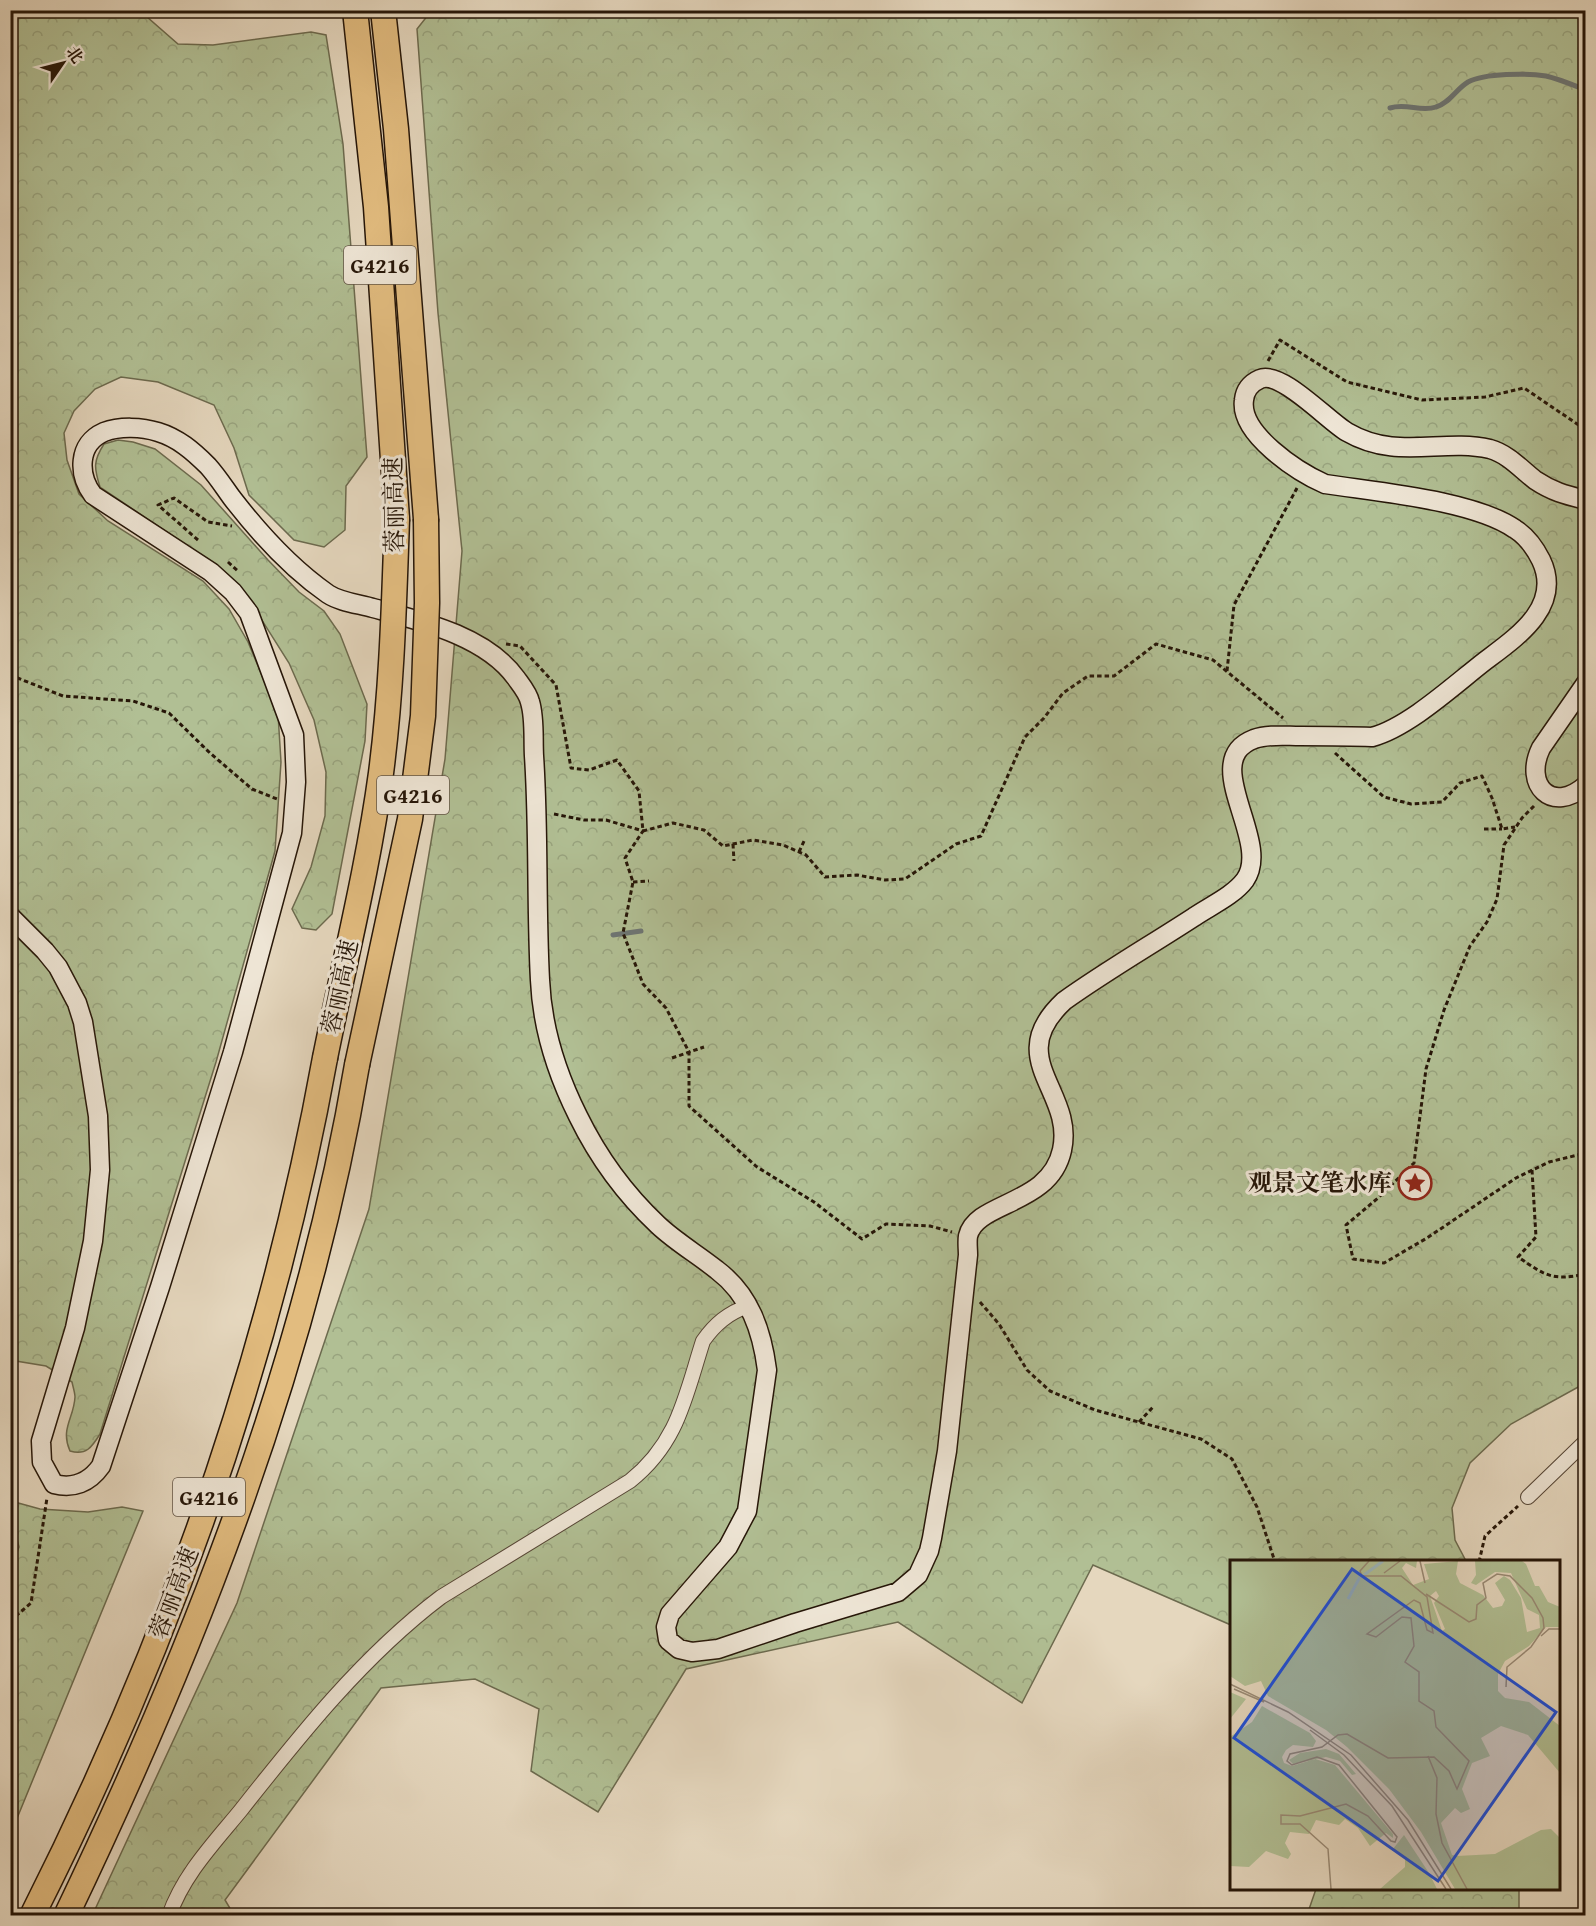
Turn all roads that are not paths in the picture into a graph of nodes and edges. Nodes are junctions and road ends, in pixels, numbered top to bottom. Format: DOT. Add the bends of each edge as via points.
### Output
graph roads {
  1 [pos="356,10"];
  2 [pos="383,10"];
  3 [pos="1586,500"];
  4 [pos="1586,683"];
  5 [pos="1586,786"];
  6 [pos="10,916"];
  7 [pos="748,1306"];
  8 [pos="1586,1441"];
  9 [pos="1528,1497"];
  10 [pos="32,1916"];
  11 [pos="66,1916"];
  12 [pos="169,1916"];
  1 -- 10 [label="highway, 蓉丽高速 / G4216, bridge" via="376,207 397,519 390,702 369,848 292,1217 221,1462 141,1677"];
  2 -- 11 [label="highway, 蓉丽高速 / G4216, bridge" via="426,519 422,728 410,819 344,1144 281,1382 179,1663"];
  3 -- 7 [label="street" via="1560,494 1492,450 1411,448 1364,441 1275,379 1266,377 1247,390 1246,418 1262,440 1325,484 1441,502 1484,514 1514,528 1539,557 1547,578 1544,600 1531,622 1504,647 1387,733 1273,736 1255,739 1236,753 1232,780 1252,859 1244,881 1076,993 1054,1011 1042,1028 1038,1048 1062,1126 1063,1149 1047,1180 982,1217 968,1236 946,1451 932,1538 918,1575 898,1592 718,1649 692,1652 679,1649 668,1640 669,1614 728,1547 747,1511 767,1370 759,1327"];
  4 -- 5 [label="street" via="1536,759 1534,770 1543,791 1559,799"];
  6 -- 7 [label="street" via="58,967 77,1003 98,1116 99,1197 85,1285 41,1440 42,1462 54,1484 63,1486 81,1484 101,1466 233,1052 292,834 295,806 294,735 249,613 211,572 93,495 83,477 84,457 92,442 105,432 147,429 187,446 275,546 331,596 398,614 469,640 504,663 523,688 530,702 537,813 540,982 549,1037 566,1090 591,1140 622,1187 658,1226 720,1271"];
  7 -- 12 [label="street" via="718,1322 703,1341 676,1424 651,1463 630,1482 441,1597 379,1648 194,1869"];
  8 -- 9 [label="street"];
}
